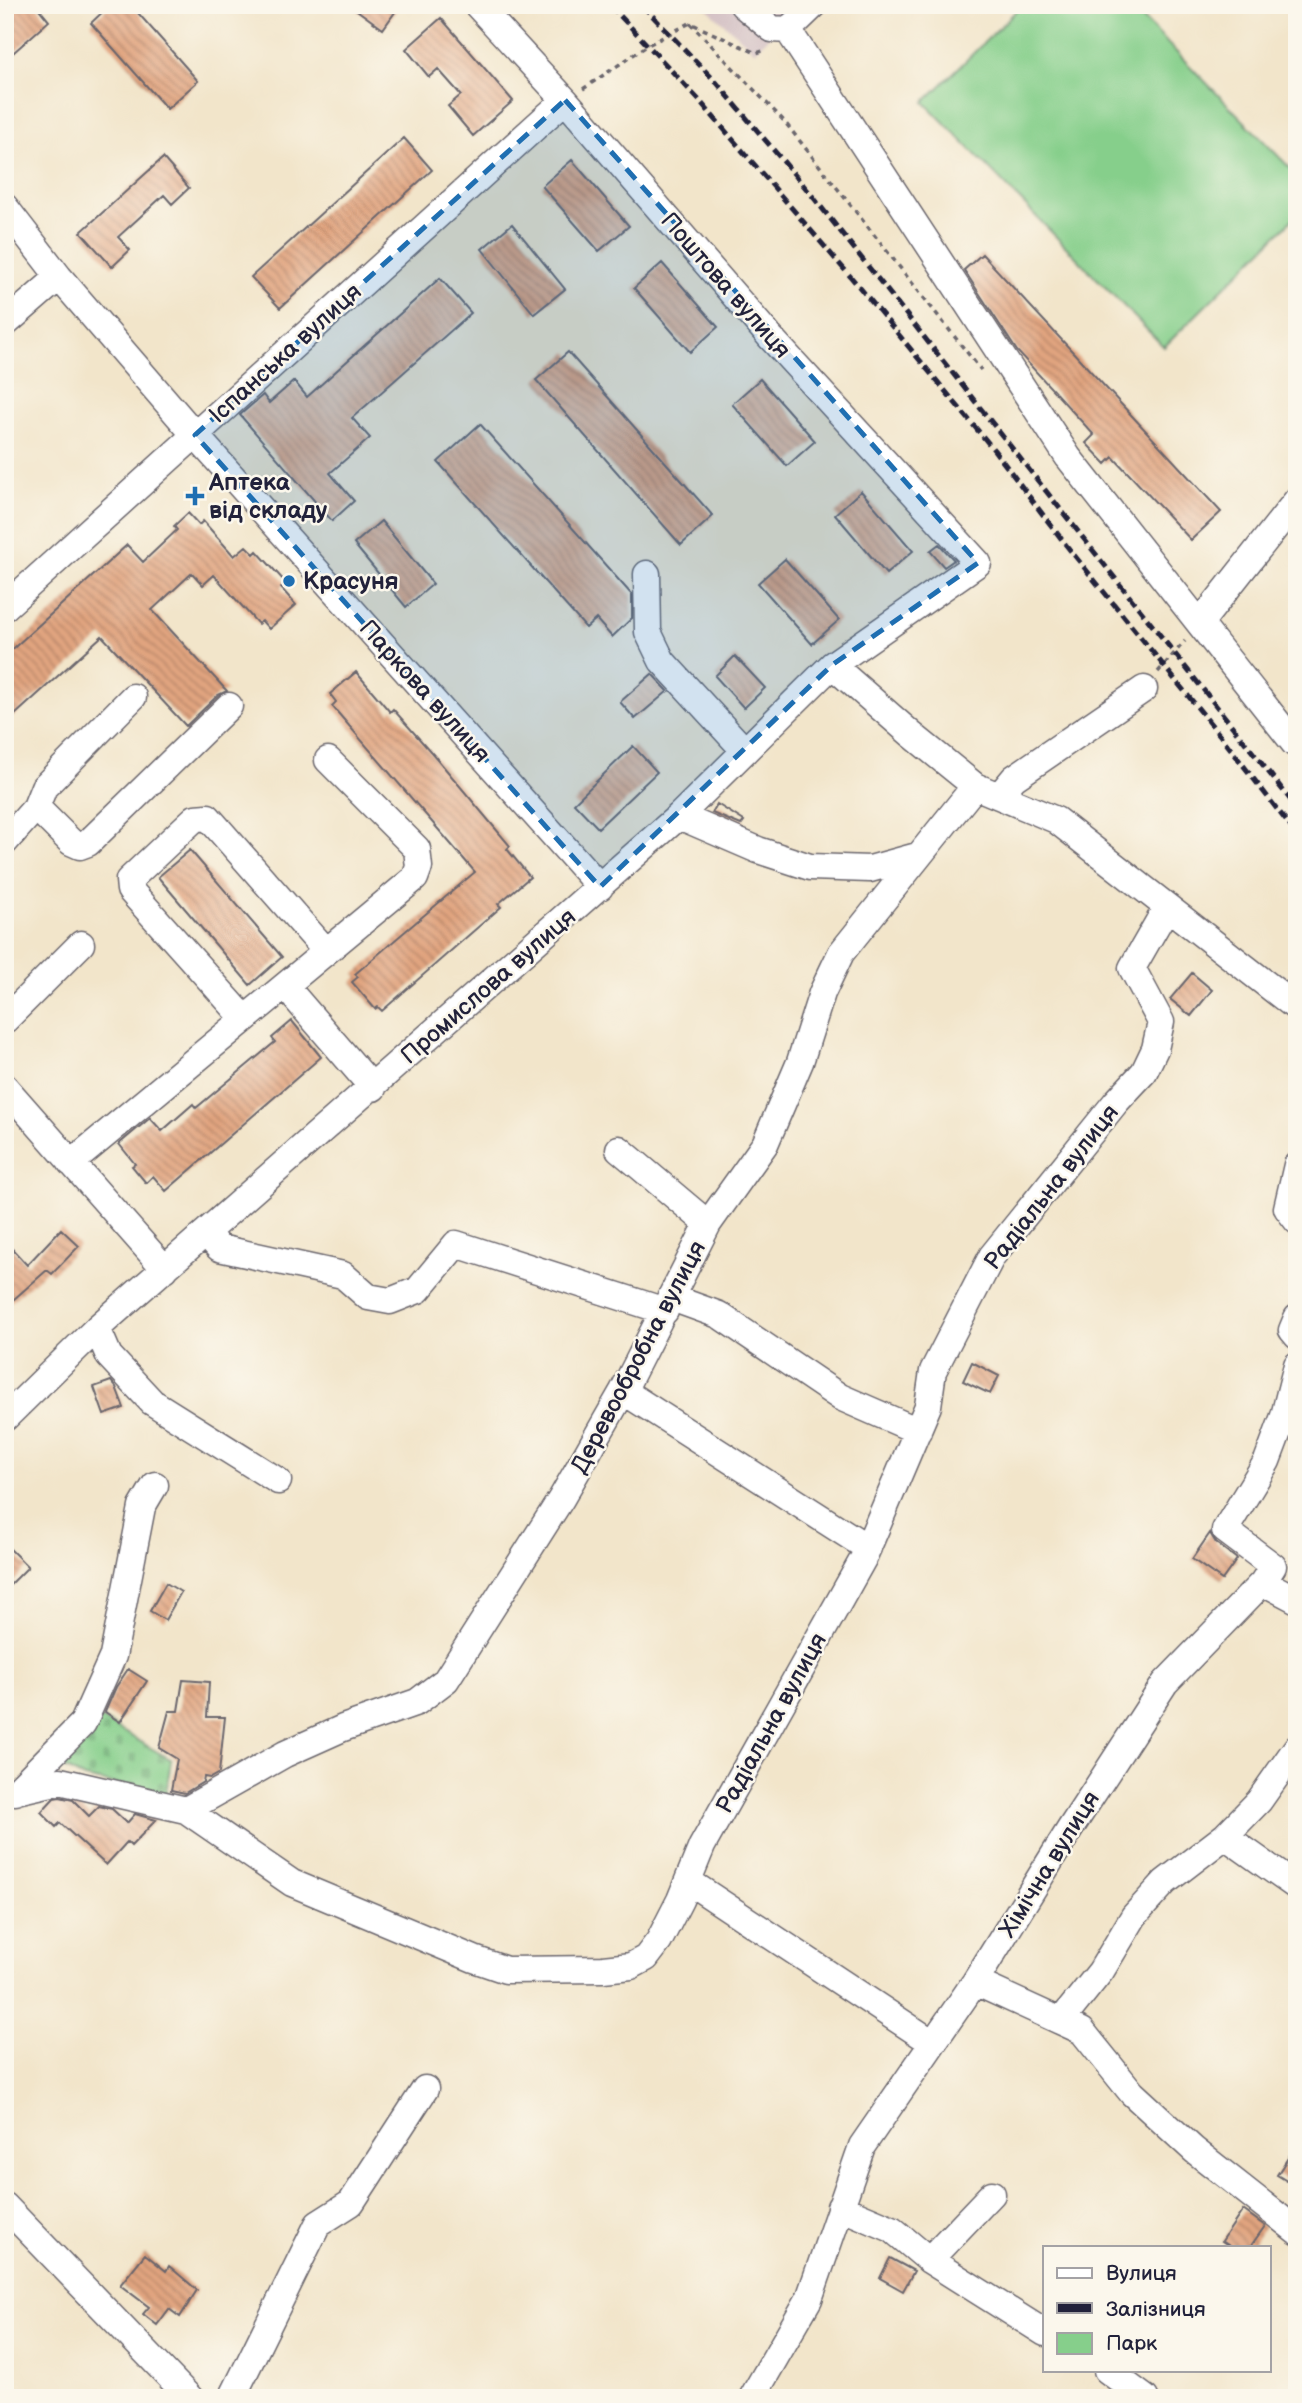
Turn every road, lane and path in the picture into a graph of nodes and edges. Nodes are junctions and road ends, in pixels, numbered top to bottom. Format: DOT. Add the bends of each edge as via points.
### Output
graph roads {
  1 [pos="477,5"];
  2 [pos="743,5"];
  3 [pos="814,5"];
  4 [pos="791,34"];
  5 [pos="565,100"];
  6 [pos="5,207"];
  7 [pos="59,277"];
  8 [pos="5,324"];
  9 [pos="195,435"];
  10 [pos="1297,500"];
  11 [pos="978,563"];
  12 [pos="648,574"];
  13 [pos="5,607"];
  14 [pos="1200,623"];
  15 [pos="832,665"];
  16 [pos="1144,689"];
  17 [pos="133,697"];
  18 [pos="229,706"];
  19 [pos="1295,741"];
  20 [pos="745,751"];
  21 [pos="328,760"];
  22 [pos="975,786"];
  23 [pos="999,796"];
  24 [pos="36,807"];
  25 [pos="679,817"];
  26 [pos="5,842"];
  27 [pos="917,856"];
  28 [pos="600,887"];
  29 [pos="1167,906"];
  30 [pos="81,944"];
  31 [pos="326,951"];
  32 [pos="285,986"];
  33 [pos="1297,1008"];
  34 [pos="244,1019"];
  35 [pos="5,1020"];
  36 [pos="5,1087"];
  37 [pos="373,1088"];
  38 [pos="619,1149"];
  39 [pos="71,1163"];
  40 [pos="1297,1165"];
  41 [pos="1297,1221"];
  42 [pos="708,1224"];
  43 [pos="206,1233"];
  44 [pos="165,1269"];
  45 [pos="668,1304"];
  46 [pos="1297,1318"];
  47 [pos="97,1328"];
  48 [pos="1297,1336"];
  49 [pos="1297,1365"];
  50 [pos="623,1391"];
  51 [pos="5,1418"];
  52 [pos="918,1431"];
  53 [pos="278,1481"];
  54 [pos="155,1485"];
  55 [pos="868,1548"];
  56 [pos="1263,1581"];
  57 [pos="1297,1600"];
  58 [pos="1297,1747"];
  59 [pos="11,1797"];
  60 [pos="186,1810"];
  61 [pos="1225,1836"];
  62 [pos="688,1881"];
  63 [pos="1297,1887"];
  64 [pos="975,1982"];
  65 [pos="1061,2021"];
  66 [pos="933,2043"];
  67 [pos="425,2089"];
  68 [pos="992,2194"];
  69 [pos="841,2207"];
  70 [pos="9,2218"];
  71 [pos="1297,2231"];
  72 [pos="929,2260"];
  73 [pos="1043,2332"];
  74 [pos="1110,2372"];
  75 [pos="190,2398"];
  76 [pos="232,2398"];
  77 [pos="752,2398"];
  78 [pos="1144,2398"];
  1 -- 5 [label="street, Поштова вулиця"];
  2 -- 4 [label="street" via="772,29"];
  3 -- 4 [label="street"];
  4 -- 5 [label="path" via="756,54 690,23"];
  4 -- 14 [label="street" via="1068,457"];
  5 -- 9 [label="street, Іспанська вулиця"];
  5 -- 11 [label="street, Поштова вулиця" via="771,338"];
  6 -- 7 [label="street, Паркова вулиця"];
  7 -- 8 [label="street"];
  7 -- 9 [label="street, Паркова вулиця"];
  9 -- 13 [label="street, Іспанська вулиця"];
  9 -- 28 [label="street, Паркова вулиця"];
  10 -- 14 [label="street"];
  11 -- 15 [label="street, Промислова вулиця"];
  12 -- 20 [label="street" via="652,643 662,661"];
  14 -- 16 [label="path"];
  14 -- 19 [label="street"];
  15 -- 20 [label="street, Промислова вулиця"];
  15 -- 22 [label="street"];
  16 -- 23 [label="street" via="1014,778"];
  17 -- 24 [label="street" via="44,787"];
  18 -- 24 [label="street" via="88,843 71,842"];
  20 -- 25 [label="street, Промислова вулиця"];
  21 -- 31 [label="street" via="417,849 419,867 415,878"];
  22 -- 23 [label="street"];
  22 -- 27 [label="street, Деревообробна вулиця"];
  23 -- 29 [label="street" via="1056,820"];
  24 -- 26 [label="street"];
  25 -- 27 [label="street" via="810,867 870,869"];
  25 -- 28 [label="street, Промислова вулиця"];
  27 -- 42 [label="street, Деревообробна вулиця" via="841,953 765,1144"];
  28 -- 37 [label="street, Промислова вулиця"];
  29 -- 33 [label="street"];
  29 -- 52 [label="street, Радіальна вулиця" via="1132,968 1161,1022 1150,1061 992,1256 933,1371 928,1406"];
  30 -- 35 [label="street"];
  31 -- 32 [label="street"];
  31 -- 34 [label="street" via="208,817 195,818 129,880 130,890"];
  32 -- 34 [label="street"];
  32 -- 37 [label="street"];
  34 -- 39 [label="street"];
  36 -- 39 [label="street"];
  37 -- 43 [label="street, Промислова вулиця"];
  38 -- 42 [label="street"];
  39 -- 44 [label="street"];
  40 -- 41 [label="street" via="1287,1208"];
  42 -- 45 [label="street, Деревообробна вулиця"];
  43 -- 44 [label="street, Промислова вулиця"];
  43 -- 45 [label="street" via="219,1248 343,1275 368,1297 390,1301 418,1290 456,1244"];
  44 -- 47 [label="street, Промислова вулиця"];
  45 -- 50 [label="street, Деревообробна вулиця"];
  45 -- 52 [label="street" via="719,1315 840,1396"];
  46 -- 48 [label="street" via="1292,1330"];
  47 -- 51 [label="street, Промислова вулиця"];
  47 -- 53 [label="street" via="109,1356 152,1402"];
  49 -- 56 [label="street" via="1267,1461 1225,1530 1273,1566"];
  50 -- 55 [label="street"];
  50 -- 60 [label="street, Деревообробна вулиця" via="561,1499 446,1680 417,1702 285,1754"];
  52 -- 55 [label="street, Радіальна вулиця"];
  54 -- 59 [label="street" via="142,1507 113,1656 83,1723"];
  55 -- 62 [label="street, Радіальна вулиця" via="702,1846"];
  56 -- 57 [label="street"];
  56 -- 64 [label="street, Хімічна вулиця" via="1165,1683"];
  58 -- 61 [label="street" via="1259,1801"];
  59 -- 60 [label="street, Радіальна вулиця" via="60,1782"];
  60 -- 62 [label="street, Радіальна вулиця" via="292,1883 506,1970 631,1966 646,1958 659,1941"];
  61 -- 63 [label="street"];
  61 -- 65 [label="street" via="1165,1882 1134,1916 1101,1971"];
  62 -- 66 [label="street"];
  64 -- 65 [label="street"];
  64 -- 66 [label="street, Хімічна вулиця"];
  65 -- 71 [label="street" via="1082,2031 1132,2093 1194,2150"];
  66 -- 69 [label="street, Хімічна вулиця" via="862,2146"];
  67 -- 76 [label="street" via="351,2203 318,2224"];
  68 -- 72 [label="street"];
  69 -- 72 [label="street" via="892,2229"];
  69 -- 77 [label="street, Хімічна вулиця" via="809,2299"];
  70 -- 75 [label="street"];
  72 -- 73 [label="street"];
  74 -- 78 [label="street"];
}
